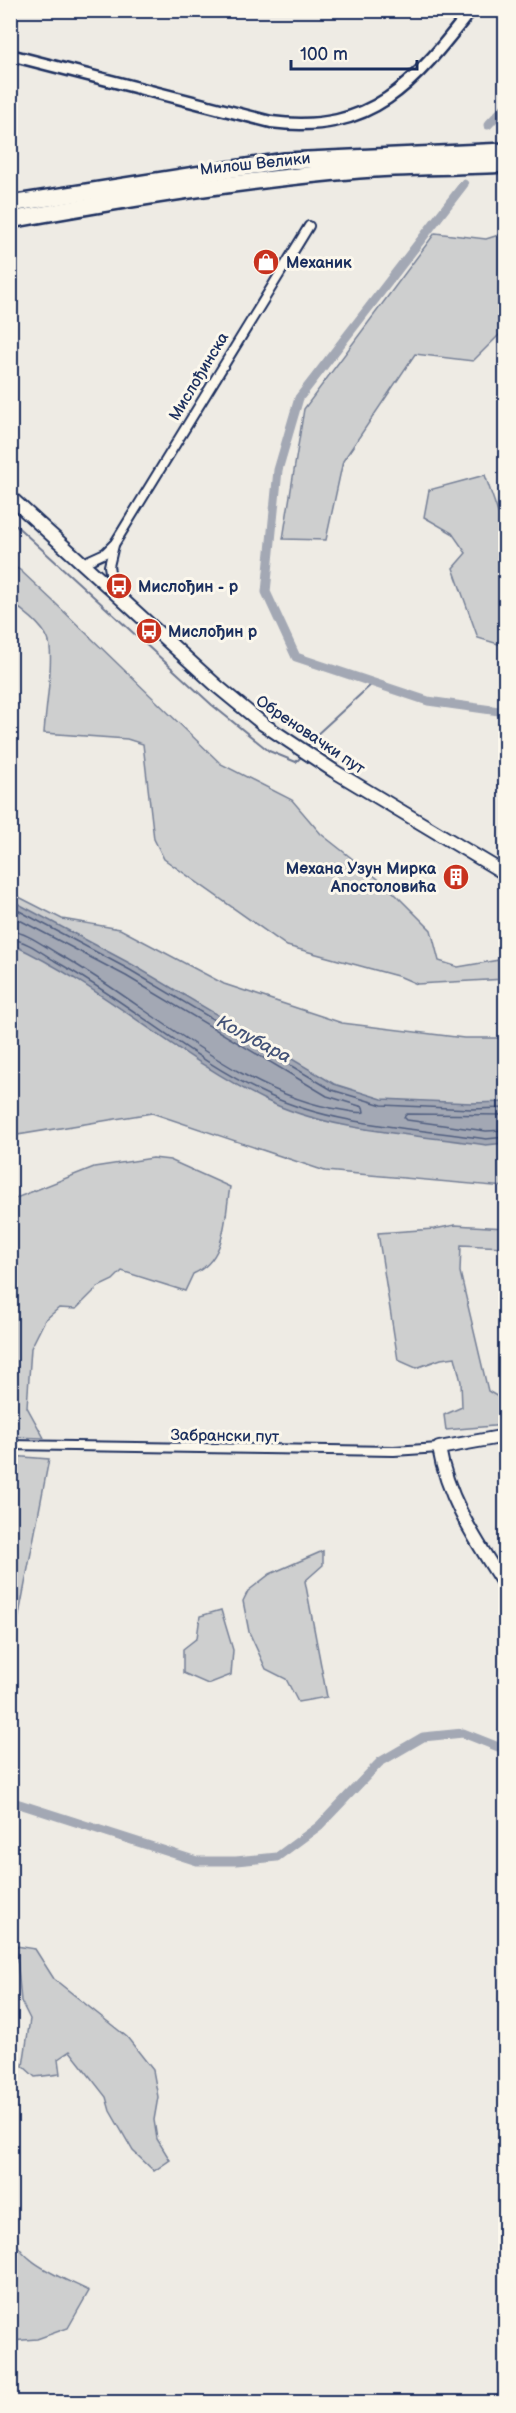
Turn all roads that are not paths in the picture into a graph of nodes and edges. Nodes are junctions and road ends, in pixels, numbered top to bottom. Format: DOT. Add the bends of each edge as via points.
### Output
graph roads {
  1 [pos="471,10"];
  2 [pos="10,55"];
  3 [pos="506,151"];
  4 [pos="506,165"];
  5 [pos="10,204"];
  6 [pos="10,220"];
  7 [pos="309,225"];
  8 [pos="10,497"];
  9 [pos="115,543"];
  10 [pos="83,563"];
  11 [pos="114,591"];
  12 [pos="506,874"];
  13 [pos="506,1436"];
  14 [pos="10,1445"];
  15 [pos="438,1448"];
  16 [pos="506,1588"];
  1 -- 2 [label="main road" via="414,78 376,107 344,120 307,125 221,111"];
  3 -- 5 [label="highway, Милош Велики" via="285,161"];
  4 -- 6 [label="highway, Милош Велики" via="362,170 241,183"];
  7 -- 9 [label="street, Мислођинска"];
  8 -- 10 [label="main road, Обреновачки пут"];
  9 -- 10 [label="street, Мислођинска" via="105,553"];
  9 -- 11 [label="street, Мислођинска" via="109,566"];
  10 -- 11 [label="main road, Обреновачки пут"];
  11 -- 12 [label="main road, Обреновачки пут" via="218,687 309,756"];
  13 -- 15 [label="main road"];
  14 -- 15 [label="street, Забрански пут"];
  15 -- 16 [label="main road" via="442,1469 468,1528"];
}
